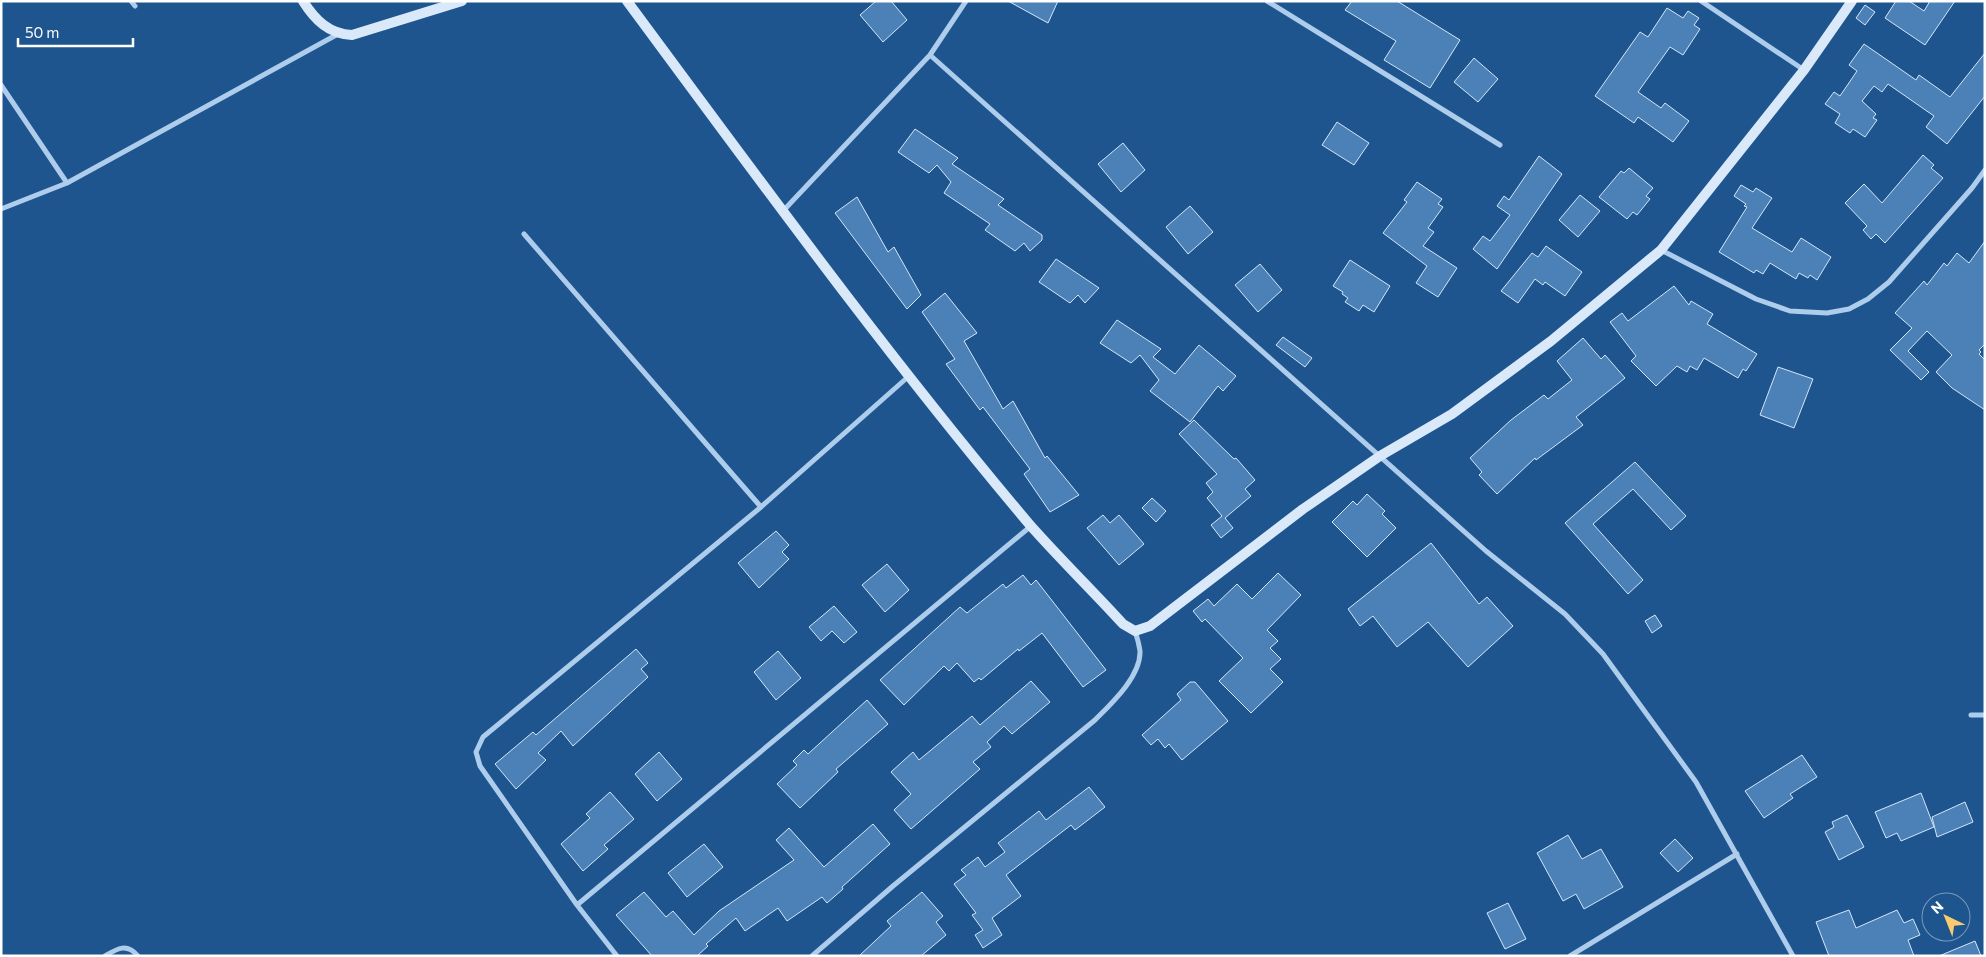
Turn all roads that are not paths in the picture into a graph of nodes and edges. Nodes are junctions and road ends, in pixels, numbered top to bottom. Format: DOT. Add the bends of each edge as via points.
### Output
graph roads {
  1 [pos="303,1"];
  2 [pos="462,1"];
  3 [pos="628,1"];
  4 [pos="966,1"];
  5 [pos="1267,1"];
  6 [pos="1701,1"];
  7 [pos="1852,1"];
  8 [pos="339,34"];
  9 [pos="930,55"];
  10 [pos="1804,70"];
  11 [pos="1,84"];
  12 [pos="1500,145"];
  13 [pos="1985,170"];
  14 [pos="67,183"];
  15 [pos="1,208"];
  16 [pos="783,212"];
  17 [pos="524,234"];
  18 [pos="1661,250"];
  19 [pos="909,376"];
  20 [pos="1380,456"];
  21 [pos="761,507"];
  22 [pos="1032,526"];
  23 [pos="1135,631"];
  24 [pos="1971,715"];
  25 [pos="1985,715"];
  26 [pos="1737,854"];
  27 [pos="578,904"];
  28 [pos="105,956"];
  29 [pos="138,956"];
  30 [pos="617,956"];
  31 [pos="812,956"];
  32 [pos="1570,956"];
  33 [pos="1793,956"];
  1 -- 8 [label="street" via="322,24"];
  2 -- 8 [label="street" via="352,35"];
  3 -- 16 [label="street"];
  4 -- 9 [label="street"];
  5 -- 12 [label="street"];
  6 -- 10 [label="street"];
  7 -- 10 [label="street"];
  8 -- 14 [label="street"];
  9 -- 16 [label="street"];
  9 -- 20 [label="street"];
  10 -- 18 [label="street"];
  11 -- 14 [label="street"];
  13 -- 18 [label="street" via="1889,282 1868,299 1848,309 1827,314 1790,310 1756,299"];
  14 -- 15 [label="street"];
  16 -- 19 [label="street"];
  17 -- 21 [label="street"];
  18 -- 20 [label="street" via="1551,342 1452,414"];
  19 -- 21 [label="street"];
  19 -- 22 [label="street"];
  20 -- 23 [label="street" via="1303,509 1150,626"];
  20 -- 26 [label="street" via="1486,551 1565,614 1603,654 1696,782"];
  21 -- 27 [label="street" via="483,737 476,752 480,766"];
  22 -- 23 [label="street" via="1124,624"];
  22 -- 27 [label="street"];
  23 -- 31 [label="street" via="1140,652 1136,671 1095,720"];
  24 -- 25 [label="street"];
  26 -- 32 [label="street"];
  26 -- 33 [label="street"];
  27 -- 30 [label="street"];
  28 -- 29 [label="street" via="117,948 126,947"];
}
